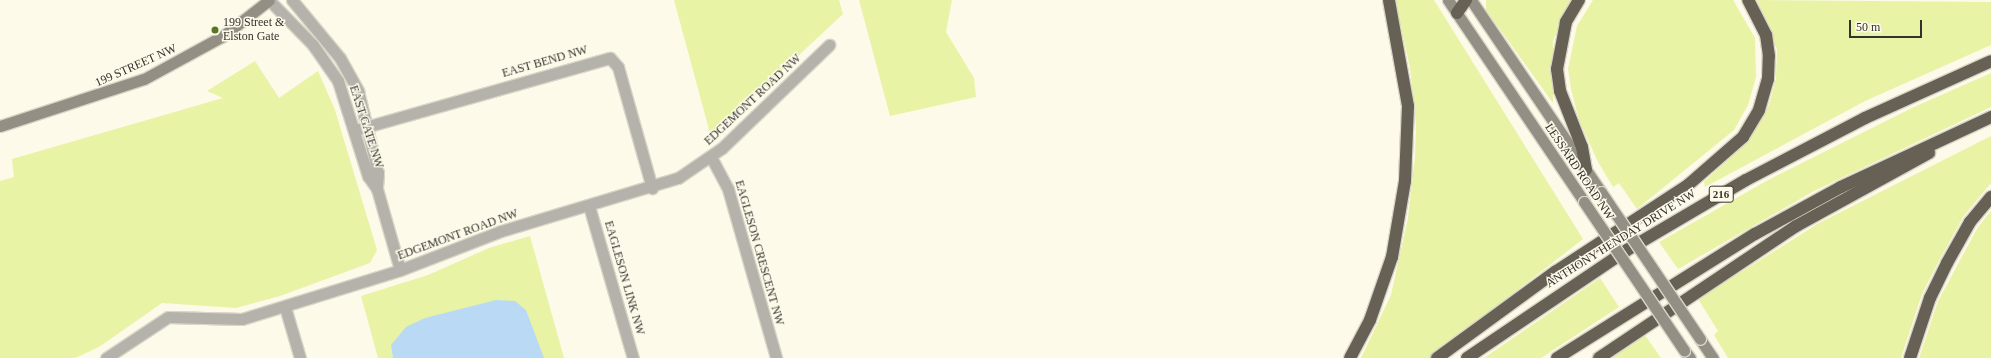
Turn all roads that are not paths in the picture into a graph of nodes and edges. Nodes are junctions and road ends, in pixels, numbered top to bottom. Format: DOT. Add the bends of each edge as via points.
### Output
graph roads {
  1 [pos="269,0"];
  2 [pos="292,0"];
  3 [pos="1389,0"];
  4 [pos="1448,0"];
  5 [pos="1466,0"];
  6 [pos="1471,0"];
  7 [pos="1579,0"];
  8 [pos="1748,0"];
  9 [pos="1457,13"];
  10 [pos="829,45"];
  11 [pos="1991,61"];
  12 [pos="1989,117"];
  13 [pos="0,126"];
  14 [pos="368,126"];
  15 [pos="355,130"];
  16 [pos="711,157"];
  17 [pos="1586,170"];
  18 [pos="652,188"];
  19 [pos="377,189"];
  20 [pos="1991,197"];
  21 [pos="589,206"];
  22 [pos="400,270"];
  23 [pos="285,307"];
  24 [pos="1687,354"];
  25 [pos="106,358"];
  26 [pos="300,358"];
  27 [pos="633,358"];
  28 [pos="776,358"];
  29 [pos="1350,358"];
  30 [pos="1437,358"];
  31 [pos="1467,358"];
  32 [pos="1556,358"];
  33 [pos="1599,358"];
  34 [pos="1713,358"];
  35 [pos="1910,358"];
  1 -- 13 [label="main road, 199 STREET NW" via="223,36 144,80"];
  1 -- 15 [label="street, EAST GATE NW" via="326,61 338,82"];
  2 -- 14 [label="street, EAST GATE NW" via="340,58 358,91"];
  3 -- 29 [label="highway" via="1408,106 1405,181 1392,257 1370,320"];
  4 -- 9 [label="main road, LESSARD ROAD NW"];
  5 -- 9 [label="highway"];
  6 -- 17 [label="main road, LESSARD ROAD NW"];
  7 -- 17 [label="highway" via="1566,22 1557,69 1560,91 1582,147"];
  8 -- 30 [label="highway" via="1766,35 1769,56 1768,79 1759,110 1743,137 1688,185 1555,272"];
  9 -- 24 [label="main road, LESSARD ROAD NW, bridge"];
  10 -- 16 [label="street, EDGEMONT ROAD NW"];
  11 -- 31 [label="highway, ANTHONY HENDAY DRIVE NW / 216" via="1866,118 1746,180 1627,250"];
  12 -- 32 [label="highway" via="1841,187 1755,234"];
  12 -- 33 [label="highway" via="1796,226"];
  14 -- 15 [label="street, EAST BEND NW"];
  14 -- 18 [label="street, EAST BEND NW" via="610,58 618,67"];
  14 -- 19 [label="street, EAST GATE NW" via="378,173"];
  15 -- 19 [label="street, EAST GATE NW" via="368,176"];
  16 -- 18 [label="street, EDGEMONT ROAD NW" via="678,178"];
  16 -- 28 [label="street, EAGLESON CRESCENT NW" via="728,189"];
  17 -- 34 [label="main road, LESSARD ROAD NW, bridge"];
  18 -- 21 [label="street, EDGEMONT ROAD NW"];
  19 -- 22 [label="street, EAST GATE NW"];
  20 -- 35 [label="highway" via="1970,222 1947,263 1930,298"];
  21 -- 22 [label="street, EDGEMONT ROAD NW" via="501,231"];
  21 -- 27 [label="street, EAGLESON LINK NW"];
  22 -- 23 [label="street, EDGEMONT ROAD NW"];
  23 -- 25 [label="street, EDGEMONT ROAD NW" via="226,321 168,317"];
  23 -- 26 [label="street"];
}
